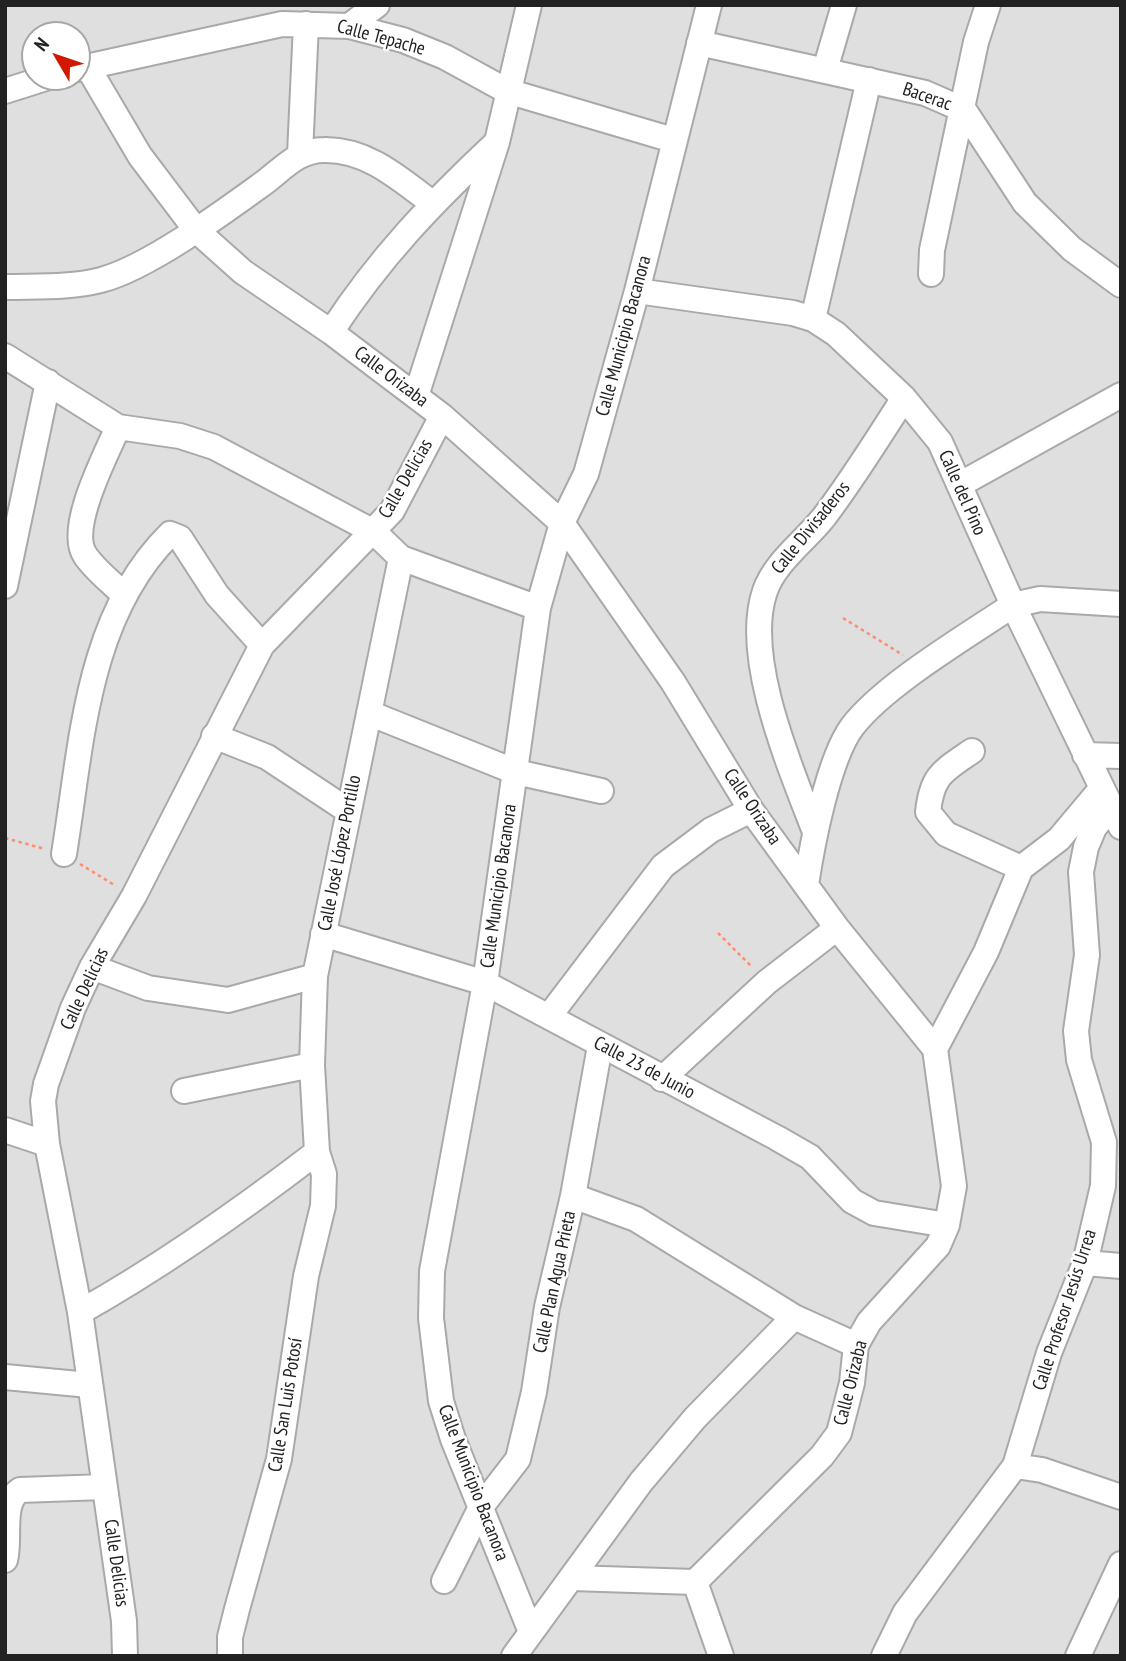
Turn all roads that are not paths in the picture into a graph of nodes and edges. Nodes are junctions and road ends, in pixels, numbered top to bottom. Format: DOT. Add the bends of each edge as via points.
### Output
graph roads {
  1 [pos="377,5"];
  2 [pos="529,5"];
  3 [pos="709,5"];
  4 [pos="844,5"];
  5 [pos="988,5"];
  6 [pos="288,18"];
  7 [pos="349,26"];
  8 [pos="699,43"];
  9 [pos="91,65"];
  10 [pos="825,71"];
  11 [pos="869,80"];
  12 [pos="91,81"];
  13 [pos="507,91"];
  14 [pos="964,110"];
  15 [pos="673,140"];
  16 [pos="497,142"];
  17 [pos="300,153"];
  18 [pos="432,203"];
  19 [pos="196,230"];
  20 [pos="931,274"];
  21 [pos="1121,285"];
  22 [pos="637,291"];
  23 [pos="7,293"];
  24 [pos="813,319"];
  25 [pos="331,331"];
  26 [pos="5,356"];
  27 [pos="48,382"];
  28 [pos="1121,395"];
  29 [pos="416,396"];
  30 [pos="904,398"];
  31 [pos="442,416"];
  32 [pos="118,427"];
  33 [pos="959,485"];
  34 [pos="562,523"];
  35 [pos="374,532"];
  36 [pos="401,558"];
  37 [pos="5,586"];
  38 [pos="123,594"];
  39 [pos="1121,604"];
  40 [pos="1013,605"];
  41 [pos="538,608"];
  42 [pos="262,645"];
  43 [pos="369,713"];
  44 [pos="214,736"];
  45 [pos="972,751"];
  46 [pos="1085,755"];
  47 [pos="1121,756"];
  48 [pos="516,772"];
  49 [pos="601,791"];
  50 [pos="1111,808"];
  51 [pos="348,810"];
  52 [pos="751,810"];
  53 [pos="815,832"];
  54 [pos="64,854"];
  55 [pos="1021,868"];
  56 [pos="806,885"];
  57 [pos="837,928"];
  58 [pos="323,934"];
  59 [pos="92,967"];
  60 [pos="315,976"];
  61 [pos="485,984"];
  62 [pos="550,1015"];
  63 [pos="600,1046"];
  64 [pos="935,1049"];
  65 [pos="312,1065"];
  66 [pos="662,1079"];
  67 [pos="184,1091"];
  68 [pos="5,1130"];
  69 [pos="47,1144"];
  70 [pos="317,1152"];
  71 [pos="573,1196"];
  72 [pos="947,1225"];
  73 [pos="1085,1263"];
  74 [pos="1121,1266"];
  75 [pos="79,1312"];
  76 [pos="794,1317"];
  77 [pos="856,1345"];
  78 [pos="5,1377"];
  79 [pos="89,1385"];
  80 [pos="1015,1466"];
  81 [pos="104,1487"];
  82 [pos="1121,1497"];
  83 [pos="481,1507"];
  84 [pos="5,1560"];
  85 [pos="1121,1564"];
  86 [pos="571,1578"];
  87 [pos="444,1581"];
  88 [pos="695,1582"];
  89 [pos="531,1632"];
  90 [pos="125,1656"];
  91 [pos="230,1656"];
  92 [pos="514,1656"];
  93 [pos="722,1656"];
  94 [pos="884,1656"];
  95 [pos="1078,1656"];
  1 -- 7 [label="street"];
  2 -- 13 [label="street"];
  3 -- 8 [label="street"];
  4 -- 10 [label="street"];
  5 -- 14 [label="street"];
  6 -- 7 [label="street, Calle Tepache"];
  6 -- 9 [label="street, Calle Tepache"];
  6 -- 17 [label="street"];
  7 -- 13 [label="street, Calle Tepache" via="445,57"];
  8 -- 10 [label="street, Bacerac"];
  8 -- 15 [label="street, Calle Municipio Bacanora"];
  10 -- 11 [label="street, Bacerac"];
  11 -- 14 [label="street, Bacerac" via="925,93"];
  11 -- 24 [label="street"];
  12 -- 19 [label="street, Calle Orizaba" via="139,156"];
  13 -- 15 [label="street, Calle Tepache"];
  13 -- 16 [label="street"];
  14 -- 20 [label="street" via="932,250"];
  14 -- 21 [label="street, Bacerac" via="1025,203 1072,249"];
  15 -- 22 [label="street, Calle Municipio Bacanora"];
  16 -- 18 [label="street"];
  16 -- 29 [label="street"];
  17 -- 18 [label="street" via="342,151 370,159"];
  17 -- 19 [label="street"];
  18 -- 25 [label="street" via="367,277"];
  19 -- 23 [label="street" via="102,280"];
  19 -- 25 [label="street, Calle Orizaba" via="243,272"];
  22 -- 24 [label="street, Calle del Pino"];
  22 -- 34 [label="street, Calle Municipio Bacanora" via="586,474"];
  24 -- 30 [label="street, Calle del Pino" via="836,334"];
  25 -- 29 [label="street, Calle Orizaba"];
  26 -- 27 [label="street"];
  27 -- 32 [label="street"];
  27 -- 37 [label="street"];
  28 -- 33 [label="street"];
  29 -- 31 [label="street, Calle Orizaba"];
  30 -- 33 [label="street, Calle del Pino" via="940,442"];
  30 -- 53 [label="street, Calle Divisaderos" via="842,494 776,569 759,611 764,677"];
  31 -- 34 [label="street, Calle Orizaba"];
  31 -- 35 [label="street, Calle Delicias" via="392,511"];
  32 -- 35 [label="street" via="180,436 214,447"];
  32 -- 38 [label="street" via="92,488 80,539 84,555"];
  33 -- 40 [label="street, Calle del Pino"];
  34 -- 41 [label="street, Calle Municipio Bacanora"];
  34 -- 52 [label="street, Calle Orizaba" via="673,682"];
  35 -- 36 [label="street"];
  35 -- 42 [label="street, Calle Delicias"];
  36 -- 41 [label="street"];
  36 -- 43 [label="street, Calle José López Portillo"];
  38 -- 42 [label="street" via="161,543 170,534 180,537 217,595"];
  38 -- 54 [label="street" via="96,665"];
  39 -- 40 [label="street" via="1040,598"];
  40 -- 46 [label="street, Calle del Pino"];
  40 -- 53 [label="street" via="874,704 851,729"];
  41 -- 48 [label="street, Calle Municipio Bacanora"];
  42 -- 44 [label="street, Calle Delicias"];
  43 -- 48 [label="street"];
  43 -- 51 [label="street, Calle José López Portillo"];
  44 -- 51 [label="street" via="267,757"];
  44 -- 59 [label="street, Calle Delicias" via="134,897"];
  45 -- 55 [label="street" via="940,773 931,789 928,812 946,834"];
  46 -- 47 [label="street"];
  46 -- 50 [label="street, Calle del Pino"];
  48 -- 49 [label="street"];
  48 -- 61 [label="street, Calle Municipio Bacanora"];
  50 -- 55 [label="street"];
  50 -- 73 [label="street, Calle Profesor Jesús Urrea" via="1094,828 1081,873 1087,954 1076,1031 1079,1060 1104,1142 1103,1186"];
  51 -- 58 [label="street, Calle José López Portillo"];
  52 -- 56 [label="street, Calle Orizaba"];
  52 -- 62 [label="street" via="711,830 663,866"];
  53 -- 56 [label="street"];
  55 -- 64 [label="street" via="986,952"];
  56 -- 57 [label="street, Calle Orizaba"];
  57 -- 64 [label="street, Calle Orizaba"];
  57 -- 66 [label="street" via="767,982"];
  58 -- 60 [label="street, Calle José López Portillo"];
  58 -- 61 [label="street, Calle 23 de Junio"];
  59 -- 60 [label="street" via="148,988 228,1000"];
  59 -- 69 [label="street, Calle Delicias" via="46,1084"];
  60 -- 65 [label="street, Calle José López Portillo"];
  61 -- 62 [label="street, Calle 23 de Junio"];
  61 -- 83 [label="street, Calle Municipio Bacanora" via="432,1271 431,1318 441,1401"];
  62 -- 63 [label="street, Calle 23 de Junio"];
  63 -- 66 [label="street, Calle 23 de Junio"];
  63 -- 71 [label="street, Calle Plan Agua Prieta"];
  64 -- 72 [label="street, Calle Orizaba" via="954,1186"];
  65 -- 67 [label="street"];
  65 -- 70 [label="street, Calle José López Portillo"];
  66 -- 72 [label="street, Calle 23 de Junio" via="810,1157 852,1201 874,1213"];
  68 -- 69 [label="street"];
  69 -- 75 [label="street, Calle Delicias"];
  70 -- 75 [label="street" via="213,1231"];
  70 -- 91 [label="street, Calle San Luis Potosí" via="324,1174 323,1206 306,1276 279,1459 230,1637"];
  71 -- 76 [label="street" via="636,1219"];
  71 -- 83 [label="street, Calle Plan Agua Prieta" via="518,1459"];
  72 -- 77 [label="street, Calle Orizaba" via="939,1246 869,1322"];
  73 -- 74 [label="street"];
  73 -- 80 [label="street, Calle Profesor Jesús Urrea" via="1049,1353"];
  75 -- 79 [label="street, Calle Delicias"];
  76 -- 77 [label="street"];
  76 -- 86 [label="street" via="695,1418 624,1503"];
  77 -- 88 [label="street, Calle Orizaba" via="839,1433 822,1456"];
  78 -- 79 [label="street"];
  79 -- 81 [label="street, Calle Delicias"];
  80 -- 82 [label="street" via="1042,1470"];
  80 -- 94 [label="street, Calle Profesor Jesús Urrea" via="905,1613"];
  81 -- 84 [label="street" via="15,1493 9,1503"];
  81 -- 90 [label="street, Calle Delicias"];
  83 -- 87 [label="street, Calle Plan Agua Prieta"];
  83 -- 89 [label="street, Calle Municipio Bacanora"];
  85 -- 95 [label="street"];
  86 -- 88 [label="street"];
  86 -- 89 [label="street"];
  88 -- 93 [label="street"];
  89 -- 92 [label="street"];
}
